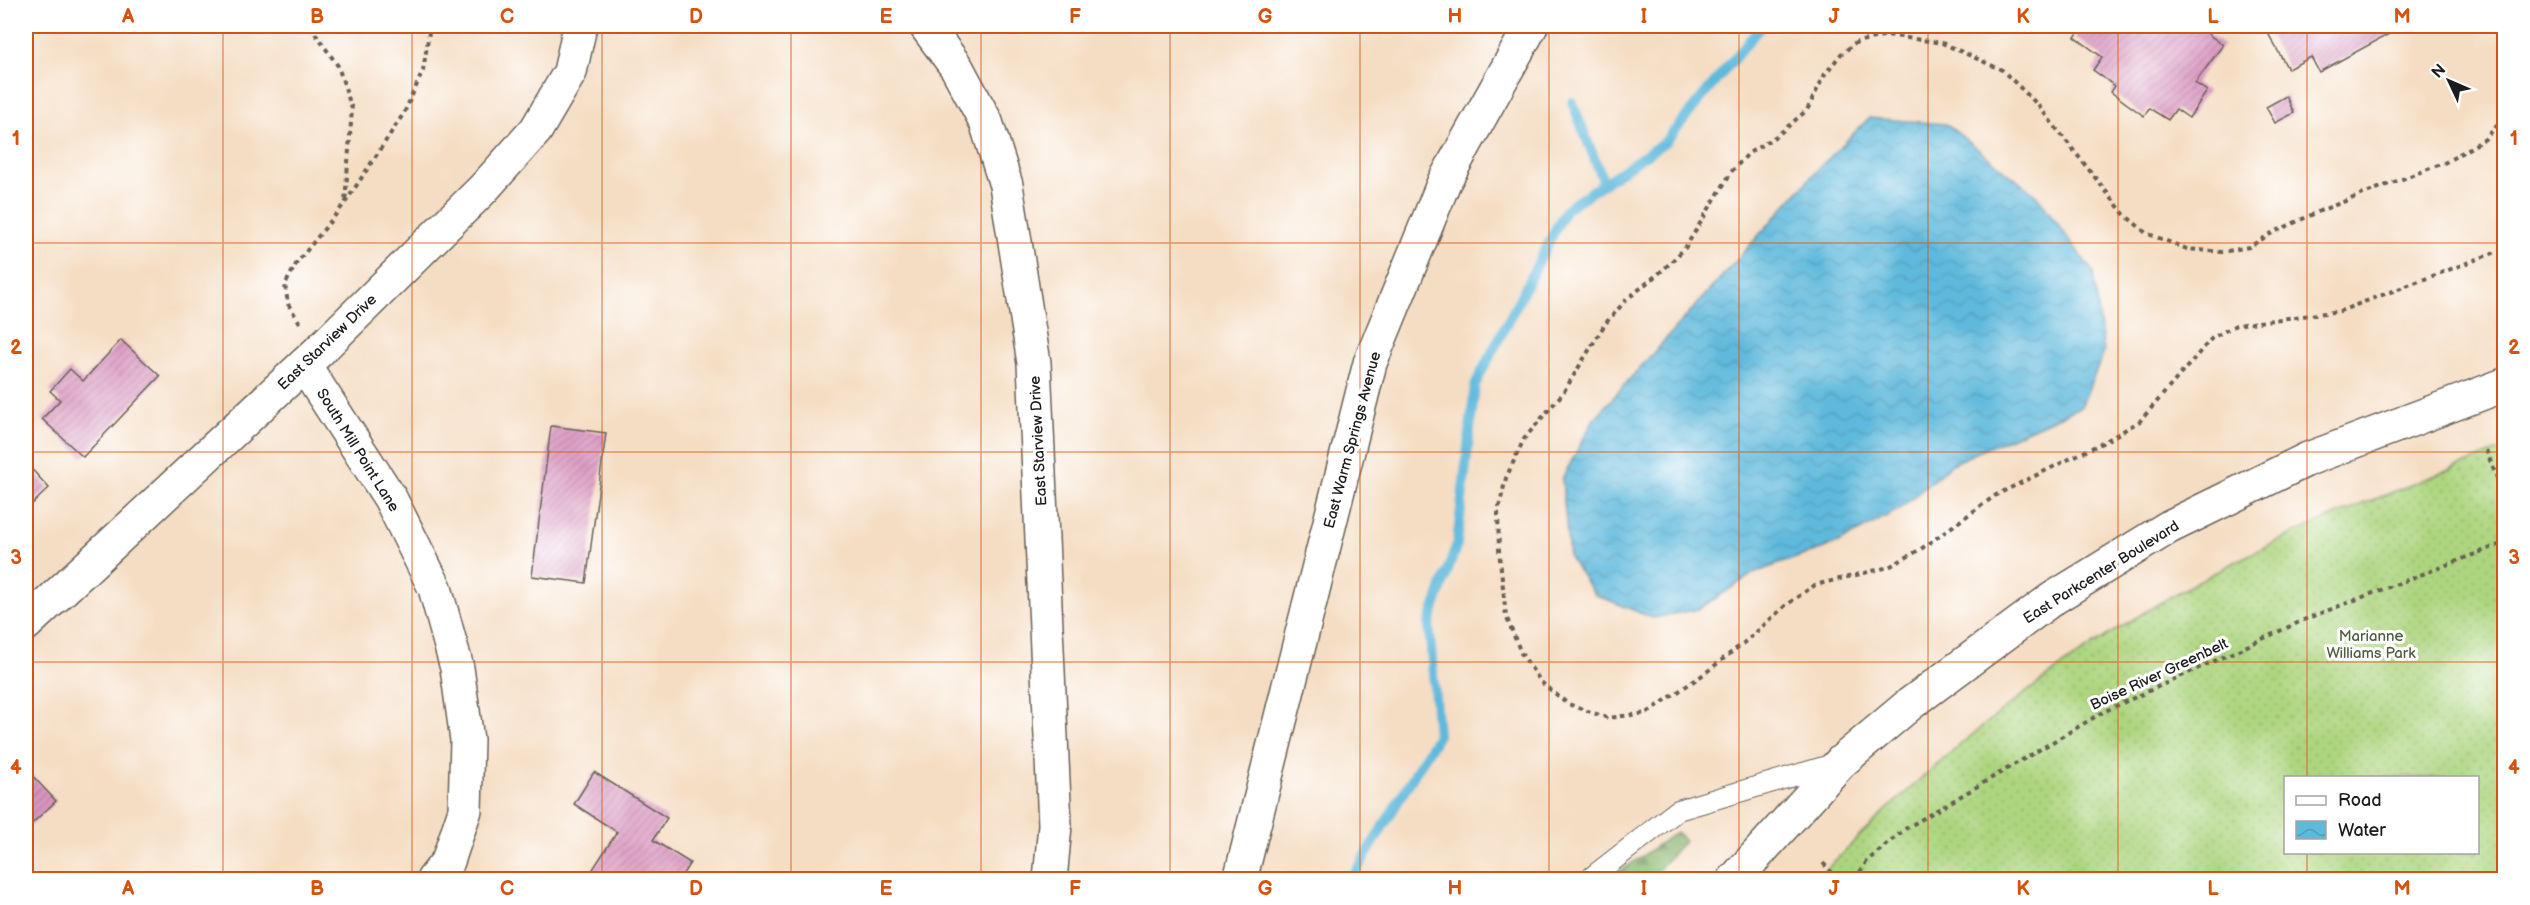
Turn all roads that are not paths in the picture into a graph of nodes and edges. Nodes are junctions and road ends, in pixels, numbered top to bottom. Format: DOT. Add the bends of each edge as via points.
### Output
graph roads {
  1 [pos="580,26"];
  2 [pos="926,26"];
  3 [pos="1531,26"];
  4 [pos="311,358"];
  5 [pos="2505,385"];
  6 [pos="26,624"];
  7 [pos="1841,762"];
  8 [pos="433,879"];
  9 [pos="1050,879"];
  10 [pos="1240,879"];
  11 [pos="1588,879"];
  12 [pos="1734,879"];
  1 -- 4 [label="street, East Starview Drive" via="570,72 536,130 483,189"];
  2 -- 9 [label="street, East Starview Drive" via="957,69 986,122 1006,185 1034,363 1055,825"];
  3 -- 10 [label="street, East Warm Springs Avenue" via="1444,182 1370,363"];
  4 -- 6 [label="street, East Starview Drive"];
  4 -- 8 [label="street, South Mill Point Lane" via="390,498 435,588 457,668 467,740 465,810 448,861"];
  5 -- 7 [label="street, East Parkcenter Boulevard" via="2308,459 2169,527 2052,599 1910,704"];
  7 -- 11 [label="lane" via="1678,810"];
  7 -- 12 [label="street, East Parkcenter Boulevard"];
}
